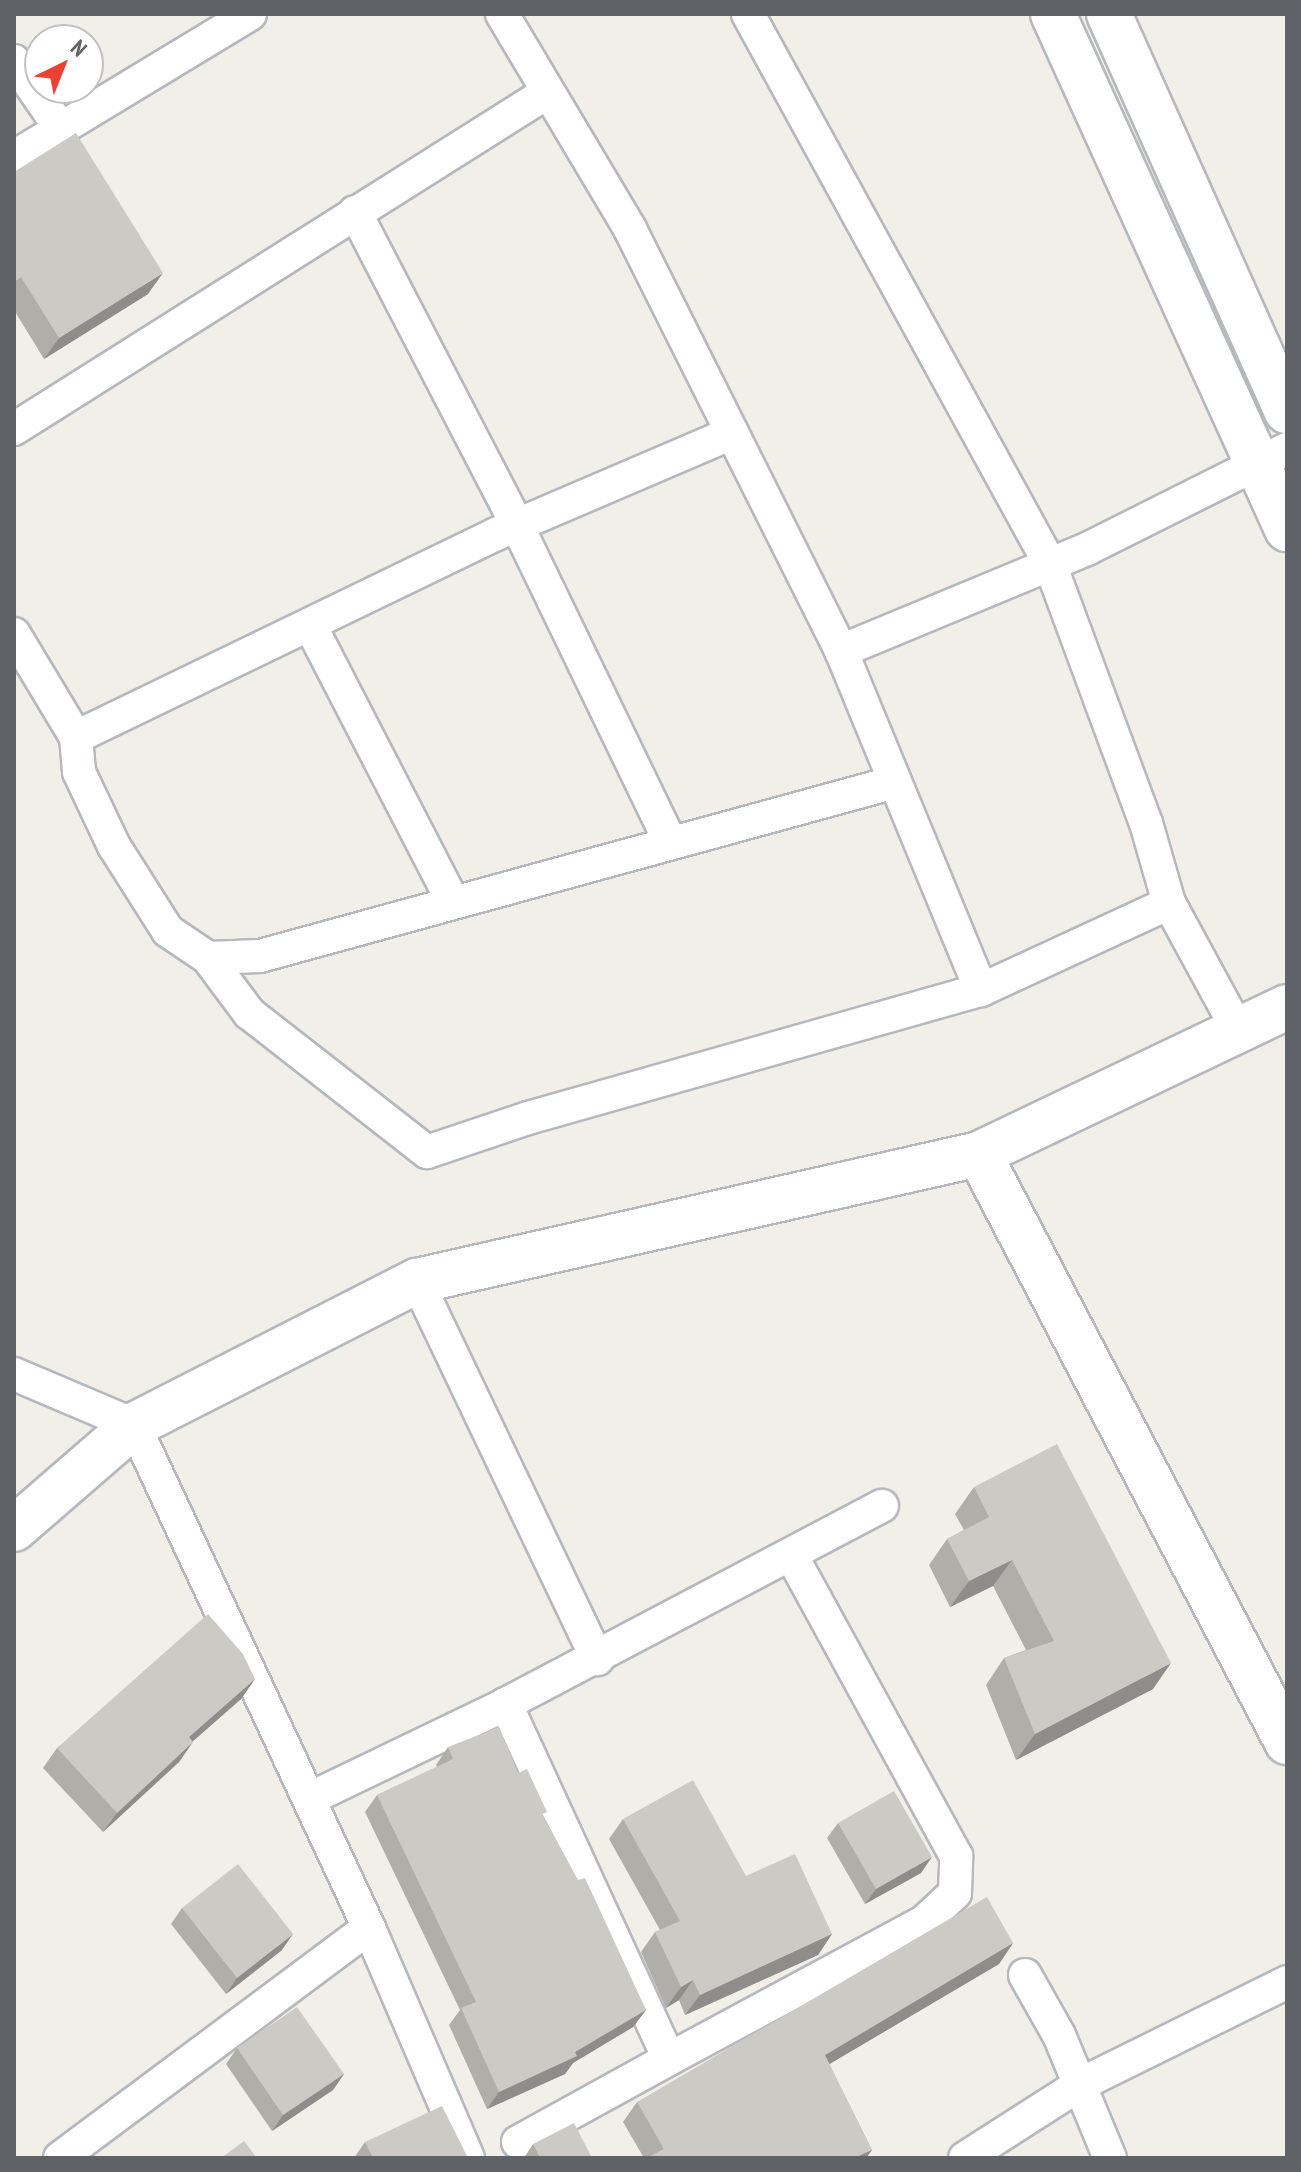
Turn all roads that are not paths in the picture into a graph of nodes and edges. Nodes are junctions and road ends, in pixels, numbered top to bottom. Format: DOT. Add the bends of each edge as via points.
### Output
graph roads {
  1 [pos="250,14"];
  2 [pos="502,14"];
  3 [pos="748,14"];
  4 [pos="1053,14"];
  5 [pos="1109,14"];
  6 [pos="14,61"];
  7 [pos="548,92"];
  8 [pos="59,126"];
  9 [pos="14,157"];
  10 [pos="355,212"];
  11 [pos="1287,411"];
  12 [pos="14,429"];
  13 [pos="732,433"];
  14 [pos="1272,456"];
  15 [pos="517,525"];
  16 [pos="1287,529"];
  17 [pos="1050,564"];
  18 [pos="310,625"];
  19 [pos="14,634"];
  20 [pos="841,651"];
  21 [pos="76,737"];
  22 [pos="895,782"];
  23 [pos="670,841"];
  24 [pos="453,902"];
  25 [pos="1169,903"];
  26 [pos="208,958"];
  27 [pos="981,990"];
  28 [pos="1287,1007"];
  29 [pos="1238,1030"];
  30 [pos="979,1154"];
  31 [pos="417,1281"];
  32 [pos="14,1374"];
  33 [pos="134,1425"];
  34 [pos="882,1506"];
  35 [pos="14,1529"];
  36 [pos="791,1555"];
  37 [pos="597,1659"];
  38 [pos="506,1704"];
  39 [pos="1287,1742"];
  40 [pos="309,1799"];
  41 [pos="369,1928"];
  42 [pos="1025,1975"];
  43 [pos="1287,1982"];
  44 [pos="669,2059"];
  45 [pos="1079,2085"];
  46 [pos="518,2142"];
  47 [pos="60,2158"];
  48 [pos="468,2158"];
  49 [pos="965,2158"];
  50 [pos="1110,2158"];
  1 -- 8 [label="street"];
  2 -- 7 [label="street"];
  3 -- 17 [label="street"];
  4 -- 14 [label="street"];
  5 -- 11 [label="street"];
  6 -- 8 [label="street"];
  7 -- 10 [label="street"];
  7 -- 13 [label="street" via="630,229"];
  8 -- 9 [label="street"];
  10 -- 12 [label="street"];
  10 -- 15 [label="street"];
  13 -- 15 [label="street"];
  13 -- 20 [label="street"];
  14 -- 16 [label="street"];
  14 -- 17 [label="street"];
  15 -- 18 [label="street"];
  15 -- 23 [label="street"];
  17 -- 20 [label="street"];
  17 -- 25 [label="street" via="1146,823"];
  18 -- 21 [label="street"];
  18 -- 24 [label="street"];
  19 -- 21 [label="street"];
  20 -- 22 [label="street"];
  21 -- 26 [label="street" via="79,772 114,846 168,931"];
  22 -- 23 [label="street"];
  22 -- 27 [label="street"];
  23 -- 24 [label="street"];
  24 -- 26 [label="street" via="260,956"];
  25 -- 27 [label="street"];
  25 -- 29 [label="street"];
  26 -- 27 [label="street" via="249,1013 427,1152 528,1118"];
  28 -- 29 [label="street"];
  29 -- 30 [label="street"];
  30 -- 31 [label="street"];
  30 -- 39 [label="street"];
  31 -- 33 [label="street"];
  31 -- 37 [label="street"];
  32 -- 33 [label="street"];
  33 -- 35 [label="street"];
  33 -- 40 [label="street"];
  34 -- 36 [label="street"];
  36 -- 37 [label="street"];
  36 -- 44 [label="street" via="956,1856 955,1893 925,1921"];
  37 -- 38 [label="street"];
  38 -- 40 [label="street"];
  38 -- 44 [label="street"];
  40 -- 41 [label="street"];
  41 -- 47 [label="street"];
  41 -- 48 [label="street"];
  42 -- 45 [label="street"];
  43 -- 45 [label="street"];
  44 -- 46 [label="street"];
  45 -- 49 [label="street"];
  45 -- 50 [label="street"];
}
